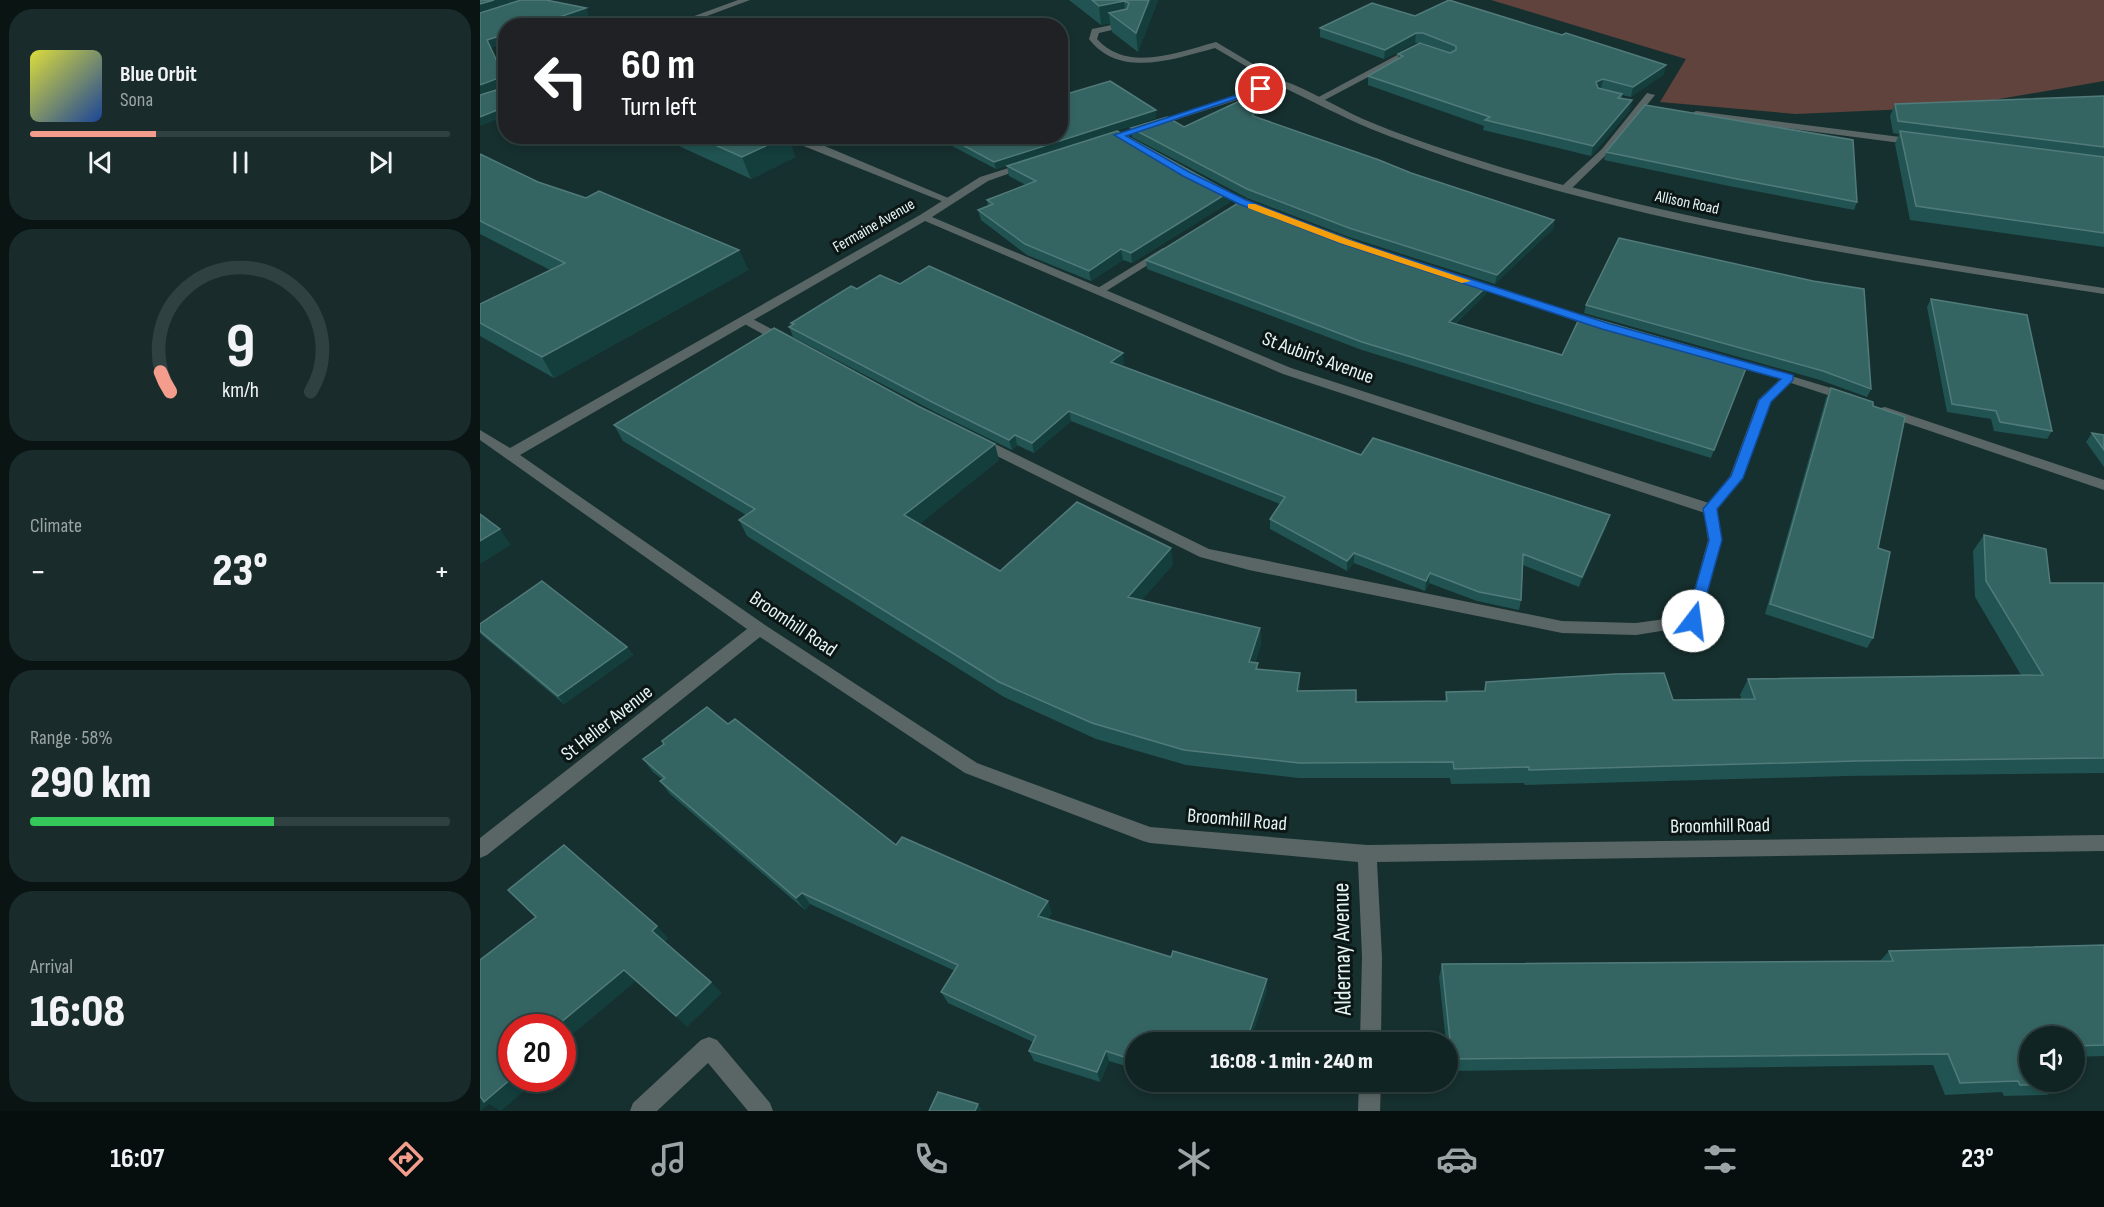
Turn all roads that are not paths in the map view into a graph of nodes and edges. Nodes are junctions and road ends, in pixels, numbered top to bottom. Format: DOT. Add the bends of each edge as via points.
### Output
graph roads {
  1 [pos="747,0"];
  2 [pos="694,18"];
  3 [pos="1126,24"];
  4 [pos="1429,51"];
  5 [pos="1281,83"];
  6 [pos="498,93"];
  7 [pos="1650,95"];
  8 [pos="480,99"];
  9 [pos="1318,100"];
  10 [pos="1689,114"];
  11 [pos="1118,135"];
  12 [pos="1096,142"];
  13 [pos="1925,143"];
  14 [pos="807,144"];
  15 [pos="1138,146"];
  16 [pos="1040,160"];
  17 [pos="1196,179"];
  18 [pos="1566,188"];
  19 [pos="948,200"];
  20 [pos="1273,214"];
  21 [pos="924,217"];
  22 [pos="1175,244"];
  23 [pos="1458,278"];
  24 [pos="1099,291"];
  25 [pos="2104,291"];
  26 [pos="745,320"];
  27 [pos="1606,327"];
  28 [pos="796,346"];
  29 [pos="1720,358"];
  30 [pos="1789,378"];
  31 [pos="480,434"];
  32 [pos="971,438"];
  33 [pos="509,455"];
  34 [pos="2104,485"];
  35 [pos="1710,509"];
  36 [pos="759,629"];
  37 [pos="2104,843"];
  38 [pos="480,849"];
  39 [pos="1367,854"];
  40 [pos="1370,1032"];
  41 [pos="1370,1092"];
  42 [pos="641,1111"];
  43 [pos="762,1111"];
  44 [pos="1369,1111"];
  1 -- 2 [label="street"];
  3 -- 5 [label="street, Allison Road" via="1095,31 1097,47 1129,61 1174,56 1216,45"];
  4 -- 9 [label="street" via="1419,47"];
  5 -- 9 [label="street, Allison Road"];
  5 -- 11 [label="street"];
  6 -- 8 [label="street"];
  7 -- 18 [label="street" via="1637,104 1605,151"];
  9 -- 18 [label="street, Allison Road" via="1387,132"];
  10 -- 13 [label="street"];
  11 -- 12 [label="street"];
  11 -- 15 [label="street"];
  14 -- 19 [label="street"];
  16 -- 19 [label="street, Fermaine Avenue" via="984,179"];
  17 -- 20 [label="street" via="1237,205"];
  18 -- 25 [label="street, Allison Road" via="1767,236"];
  19 -- 21 [label="street, Fermaine Avenue"];
  21 -- 24 [label="street, St Aubin's Avenue"];
  21 -- 26 [label="street, Fermaine Avenue"];
  22 -- 24 [label="street"];
  23 -- 27 [label="street"];
  24 -- 35 [label="street, St Aubin's Avenue" via="1287,371"];
  26 -- 28 [label="street"];
  26 -- 33 [label="street, Fermaine Avenue"];
  29 -- 30 [label="street"];
  30 -- 34 [label="street"];
  30 -- 35 [label="street" via="1765,400 1736,478"];
  31 -- 33 [label="street, Broomhill Road"];
  32 -- 35 [label="street" via="1205,554 1562,627 1636,629 1693,621 1715,540"];
  33 -- 36 [label="street, Broomhill Road"];
  36 -- 38 [label="street, St Helier Avenue"];
  36 -- 39 [label="street, Broomhill Road" via="971,768 1150,835"];
  37 -- 39 [label="street, Broomhill Road"];
  39 -- 40 [label="street, Aldernay Avenue" via="1372,957"];
  41 -- 44 [label="street"];
  42 -- 43 [label="street" via="709,1048"];
}
